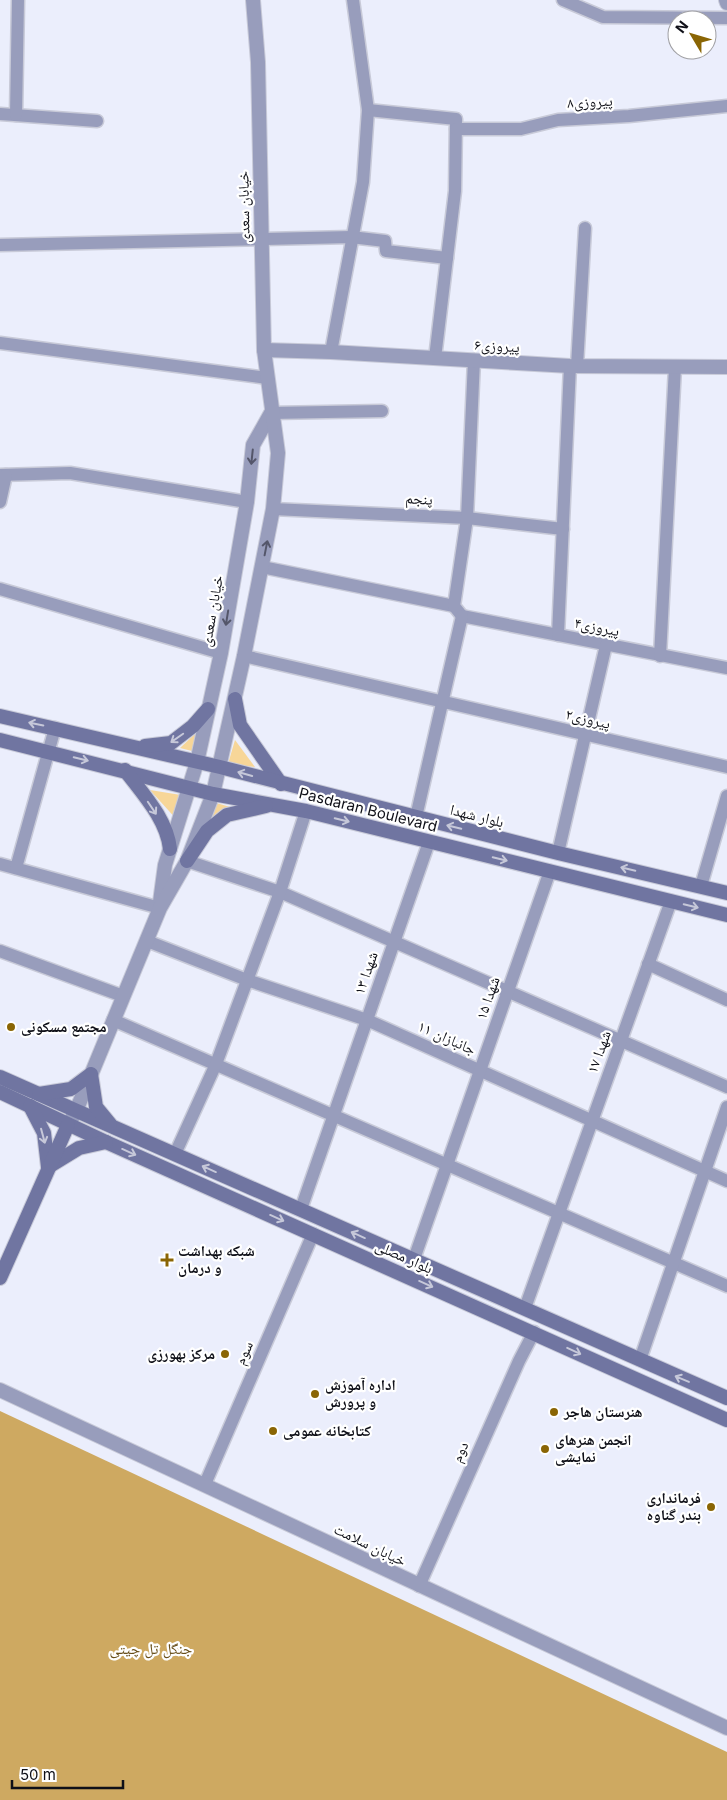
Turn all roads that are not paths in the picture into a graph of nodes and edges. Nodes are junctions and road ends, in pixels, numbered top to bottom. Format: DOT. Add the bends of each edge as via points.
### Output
graph roads {
  1 [pos="18,0"];
  2 [pos="253,0"];
  3 [pos="353,0"];
  4 [pos="563,0"];
  5 [pos="727,18"];
  6 [pos="727,106"];
  7 [pos="368,110"];
  8 [pos="0,114"];
  9 [pos="16,115"];
  10 [pos="97,121"];
  11 [pos="456,129"];
  12 [pos="585,228"];
  13 [pos="351,236"];
  14 [pos="260,238"];
  15 [pos="0,245"];
  16 [pos="447,258"];
  17 [pos="0,343"];
  18 [pos="264,350"];
  19 [pos="331,352"];
  20 [pos="435,358"];
  21 [pos="474,360"];
  22 [pos="574,366"];
  23 [pos="675,367"];
  24 [pos="727,367"];
  25 [pos="267,378"];
  26 [pos="382,411"];
  27 [pos="271,413"];
  28 [pos="3,475"];
  29 [pos="0,502"];
  30 [pos="247,502"];
  31 [pos="273,509"];
  32 [pos="467,518"];
  33 [pos="563,529"];
  34 [pos="262,567"];
  35 [pos="0,589"];
  36 [pos="458,611"];
  37 [pos="558,635"];
  38 [pos="606,645"];
  39 [pos="222,654"];
  40 [pos="244,656"];
  41 [pos="660,656"];
  42 [pos="727,668"];
  43 [pos="235,699"];
  44 [pos="442,703"];
  45 [pos="208,709"];
  46 [pos="0,716"];
  47 [pos="55,728"];
  48 [pos="586,736"];
  49 [pos="0,740"];
  50 [pos="135,747"];
  51 [pos="50,752"];
  52 [pos="197,762"];
  53 [pos="220,766"];
  54 [pos="727,767"];
  55 [pos="124,770"];
  56 [pos="281,784"];
  57 [pos="190,788"];
  58 [pos="212,794"];
  59 [pos="727,796"];
  60 [pos="272,804"];
  61 [pos="306,811"];
  62 [pos="416,818"];
  63 [pos="429,842"];
  64 [pos="170,849"];
  65 [pos="558,853"];
  66 [pos="187,861"];
  67 [pos="0,864"];
  68 [pos="16,868"];
  69 [pos="550,871"];
  70 [pos="701,886"];
  71 [pos="280,892"];
  72 [pos="727,893"];
  73 [pos="671,901"];
  74 [pos="160,908"];
  75 [pos="727,915"];
  76 [pos="147,941"];
  77 [pos="394,942"];
  78 [pos="0,951"];
  79 [pos="648,964"];
  80 [pos="246,980"];
  81 [pos="508,992"];
  82 [pos="123,996"];
  83 [pos="727,1000"];
  84 [pos="113,1020"];
  85 [pos="367,1020"];
  86 [pos="621,1040"];
  87 [pos="216,1064"];
  88 [pos="480,1071"];
  89 [pos="91,1074"];
  90 [pos="0,1076"];
  91 [pos="727,1086"];
  92 [pos="0,1092"];
  93 [pos="39,1094"];
  94 [pos="30,1106"];
  95 [pos="727,1107"];
  96 [pos="76,1111"];
  97 [pos="333,1115"];
  98 [pos="592,1120"];
  99 [pos="68,1125"];
  100 [pos="112,1126"];
  101 [pos="106,1142"];
  102 [pos="175,1154"];
  103 [pos="446,1164"];
  104 [pos="48,1167"];
  105 [pos="705,1171"];
  106 [pos="727,1181"];
  107 [pos="301,1210"];
  108 [pos="558,1213"];
  109 [pos="313,1234"];
  110 [pos="414,1259"];
  111 [pos="672,1263"];
  112 [pos="0,1278"];
  113 [pos="727,1286"];
  114 [pos="494,1294"];
  115 [pos="525,1308"];
  116 [pos="486,1311"];
  117 [pos="534,1332"];
  118 [pos="640,1360"];
  119 [pos="0,1390"];
  120 [pos="727,1398"];
  121 [pos="727,1420"];
  122 [pos="205,1484"];
  123 [pos="419,1586"];
  124 [pos="727,1728"];
  1 -- 9 [label="street"];
  2 -- 14 [label="street, خیابان سعدی" via="258,62"];
  3 -- 7 [label="street"];
  4 -- 5 [label="street" via="603,17"];
  6 -- 11 [label="street, پیروزی۸" via="558,120 521,129"];
  7 -- 11 [label="street" via="456,119"];
  7 -- 13 [label="street" via="363,182"];
  8 -- 9 [label="street"];
  9 -- 10 [label="street"];
  11 -- 16 [label="street" via="455,191"];
  12 -- 22 [label="street"];
  13 -- 14 [label="street"];
  13 -- 16 [label="street" via="385,241 386,252"];
  13 -- 19 [label="street"];
  14 -- 15 [label="street"];
  14 -- 18 [label="street, خیابان سعدی"];
  16 -- 20 [label="street"];
  17 -- 25 [label="street"];
  18 -- 19 [label="street, پیروزی۶"];
  18 -- 25 [label="street, خیابان سعدی"];
  19 -- 20 [label="street, پیروزی۶"];
  20 -- 21 [label="street, پیروزی۶"];
  21 -- 22 [label="street, پیروزی۶"];
  21 -- 32 [label="street"];
  22 -- 23 [label="street, پیروزی۶"];
  22 -- 33 [label="street"];
  23 -- 24 [label="street, پیروزی۶"];
  23 -- 41 [label="street"];
  25 -- 27 [label="street, خیابان سعدی"];
  26 -- 27 [label="street"];
  27 -- 30 [label="street, خیابان سعدی, one-way" via="253,446"];
  27 -- 31 [label="street, خیابان سعدی" via="278,453"];
  28 -- 29 [label="street"];
  28 -- 30 [label="street" via="70,472"];
  30 -- 39 [label="street, خیابان سعدی, one-way"];
  31 -- 32 [label="street, پنجم"];
  34 -- 31 [label="street, خیابان سعدی, one-way"];
  32 -- 33 [label="street, پنجم"];
  32 -- 36 [label="street"];
  33 -- 37 [label="street"];
  34 -- 36 [label="street"];
  34 -- 40 [label="street, خیابان سعدی"];
  35 -- 39 [label="street"];
  36 -- 37 [label="street, پیروزی۴"];
  36 -- 44 [label="street"];
  37 -- 38 [label="street, پیروزی۴"];
  38 -- 41 [label="street, پیروزی۴"];
  38 -- 48 [label="street"];
  39 -- 45 [label="street, خیابان سعدی"];
  40 -- 43 [label="street, خیابان سعدی"];
  40 -- 44 [label="street, پیروزی۲"];
  41 -- 42 [label="street, پیروزی۴"];
  43 -- 53 [label="street, خیابان سعدی"];
  43 -- 56 [label="main road" via="240,725"];
  44 -- 48 [label="street, پیروزی۲"];
  44 -- 62 [label="street"];
  45 -- 50 [label="main road, one-way" via="171,743"];
  45 -- 52 [label="street, خیابان سعدی"];
  47 -- 46 [label="main road, one-way"];
  47 -- 50 [label="main road"];
  47 -- 51 [label="street"];
  48 -- 54 [label="street, پیروزی۲"];
  48 -- 65 [label="street"];
  49 -- 51 [label="main road, Pasdaran Boulevard"];
  50 -- 52 [label="main road"];
  51 -- 55 [label="main road, Pasdaran Boulevard, one-way"];
  51 -- 68 [label="street"];
  52 -- 53 [label="main road"];
  52 -- 57 [label="street, خیابان سعدی"];
  56 -- 53 [label="main road, بلوار شهدا, one-way"];
  53 -- 58 [label="street, خیابان سعدی"];
  55 -- 57 [label="main road, Pasdaran Boulevard"];
  55 -- 64 [label="main road, one-way" via="169,835"];
  56 -- 62 [label="main road, بلوار شهدا"];
  57 -- 58 [label="main road, Pasdaran Boulevard"];
  57 -- 64 [label="street, خیابان سعدی"];
  58 -- 60 [label="main road, Pasdaran Boulevard"];
  58 -- 66 [label="street, خیابان سعدی"];
  59 -- 70 [label="street"];
  60 -- 61 [label="main road, Pasdaran Boulevard"];
  60 -- 66 [label="main road" via="226,815 207,831"];
  61 -- 63 [label="main road, Pasdaran Boulevard, one-way"];
  61 -- 71 [label="street"];
  65 -- 62 [label="main road, بلوار شهدا, one-way"];
  63 -- 69 [label="main road, Pasdaran Boulevard, one-way"];
  63 -- 77 [label="street, شهدا ۱۳"];
  64 -- 74 [label="street, خیابان سعدی"];
  70 -- 65 [label="main road, بلوار شهدا, one-way"];
  66 -- 71 [label="street"];
  66 -- 74 [label="street, خیابان سعدی"];
  67 -- 68 [label="street"];
  68 -- 74 [label="street"];
  69 -- 73 [label="main road, Pasdaran Boulevard"];
  69 -- 81 [label="street, شهدا ۱۵"];
  70 -- 72 [label="main road, بلوار شهدا"];
  71 -- 77 [label="street"];
  71 -- 80 [label="street"];
  73 -- 75 [label="main road, Pasdaran Boulevard, one-way"];
  73 -- 79 [label="street, شهدا ۱۷"];
  74 -- 76 [label="street"];
  76 -- 80 [label="street, جانبازان ۱۱"];
  76 -- 82 [label="street"];
  77 -- 81 [label="street"];
  77 -- 85 [label="street, شهدا ۱۳"];
  78 -- 82 [label="street"];
  79 -- 83 [label="street"];
  79 -- 86 [label="street, شهدا ۱۷"];
  80 -- 85 [label="street, جانبازان ۱۱"];
  80 -- 87 [label="street"];
  81 -- 86 [label="street"];
  81 -- 88 [label="street, شهدا ۱۵"];
  82 -- 84 [label="street"];
  84 -- 87 [label="street"];
  84 -- 89 [label="street"];
  85 -- 88 [label="street, جانبازان ۱۱"];
  85 -- 97 [label="street, شهدا ۱۳"];
  86 -- 91 [label="street"];
  86 -- 98 [label="street, شهدا ۱۷"];
  87 -- 97 [label="street"];
  87 -- 102 [label="street"];
  88 -- 98 [label="street, جانبازان ۱۱"];
  88 -- 103 [label="street, شهدا ۱۵"];
  89 -- 93 [label="main road" via="71,1089"];
  89 -- 96 [label="street"];
  89 -- 100 [label="main road" via="96,1106"];
  90 -- 93 [label="main road, بلوار مصلی"];
  92 -- 94 [label="main road, بلوار مصلی"];
  93 -- 96 [label="main road, بلوار مصلی"];
  94 -- 99 [label="main road, بلوار مصلی"];
  94 -- 104 [label="main road, one-way" via="44,1133"];
  95 -- 105 [label="street"];
  96 -- 99 [label="street"];
  96 -- 100 [label="main road, بلوار مصلی"];
  97 -- 103 [label="street"];
  97 -- 107 [label="street, شهدا ۱۳"];
  98 -- 105 [label="street, جانبازان ۱۱"];
  98 -- 108 [label="street, شهدا ۱۷"];
  99 -- 101 [label="main road, بلوار مصلی"];
  99 -- 104 [label="main road"];
  100 -- 102 [label="main road, بلوار مصلی"];
  101 -- 104 [label="main road" via="79,1148"];
  101 -- 109 [label="main road, بلوار مصلی, one-way"];
  107 -- 102 [label="main road, بلوار مصلی, one-way"];
  103 -- 108 [label="street"];
  103 -- 110 [label="street, شهدا ۱۵"];
  104 -- 112 [label="main road"];
  105 -- 106 [label="street, جانبازان ۱۱"];
  105 -- 111 [label="street"];
  110 -- 107 [label="main road, بلوار مصلی, one-way"];
  108 -- 111 [label="street"];
  108 -- 115 [label="street, شهدا ۱۷"];
  109 -- 116 [label="main road, بلوار مصلی, one-way"];
  109 -- 122 [label="street, سوم"];
  110 -- 114 [label="main road, بلوار مصلی"];
  111 -- 113 [label="street"];
  111 -- 118 [label="street"];
  114 -- 115 [label="main road, بلوار مصلی"];
  114 -- 116 [label="main road"];
  115 -- 118 [label="main road, بلوار مصلی"];
  116 -- 117 [label="main road, بلوار مصلی"];
  117 -- 121 [label="main road, بلوار مصلی, one-way"];
  117 -- 123 [label="street, دوم"];
  120 -- 118 [label="main road, بلوار مصلی, one-way"];
  119 -- 122 [label="street, خیابان سلامت"];
  122 -- 123 [label="street, خیابان سلامت"];
  123 -- 124 [label="street, خیابان سلامت"];
}
